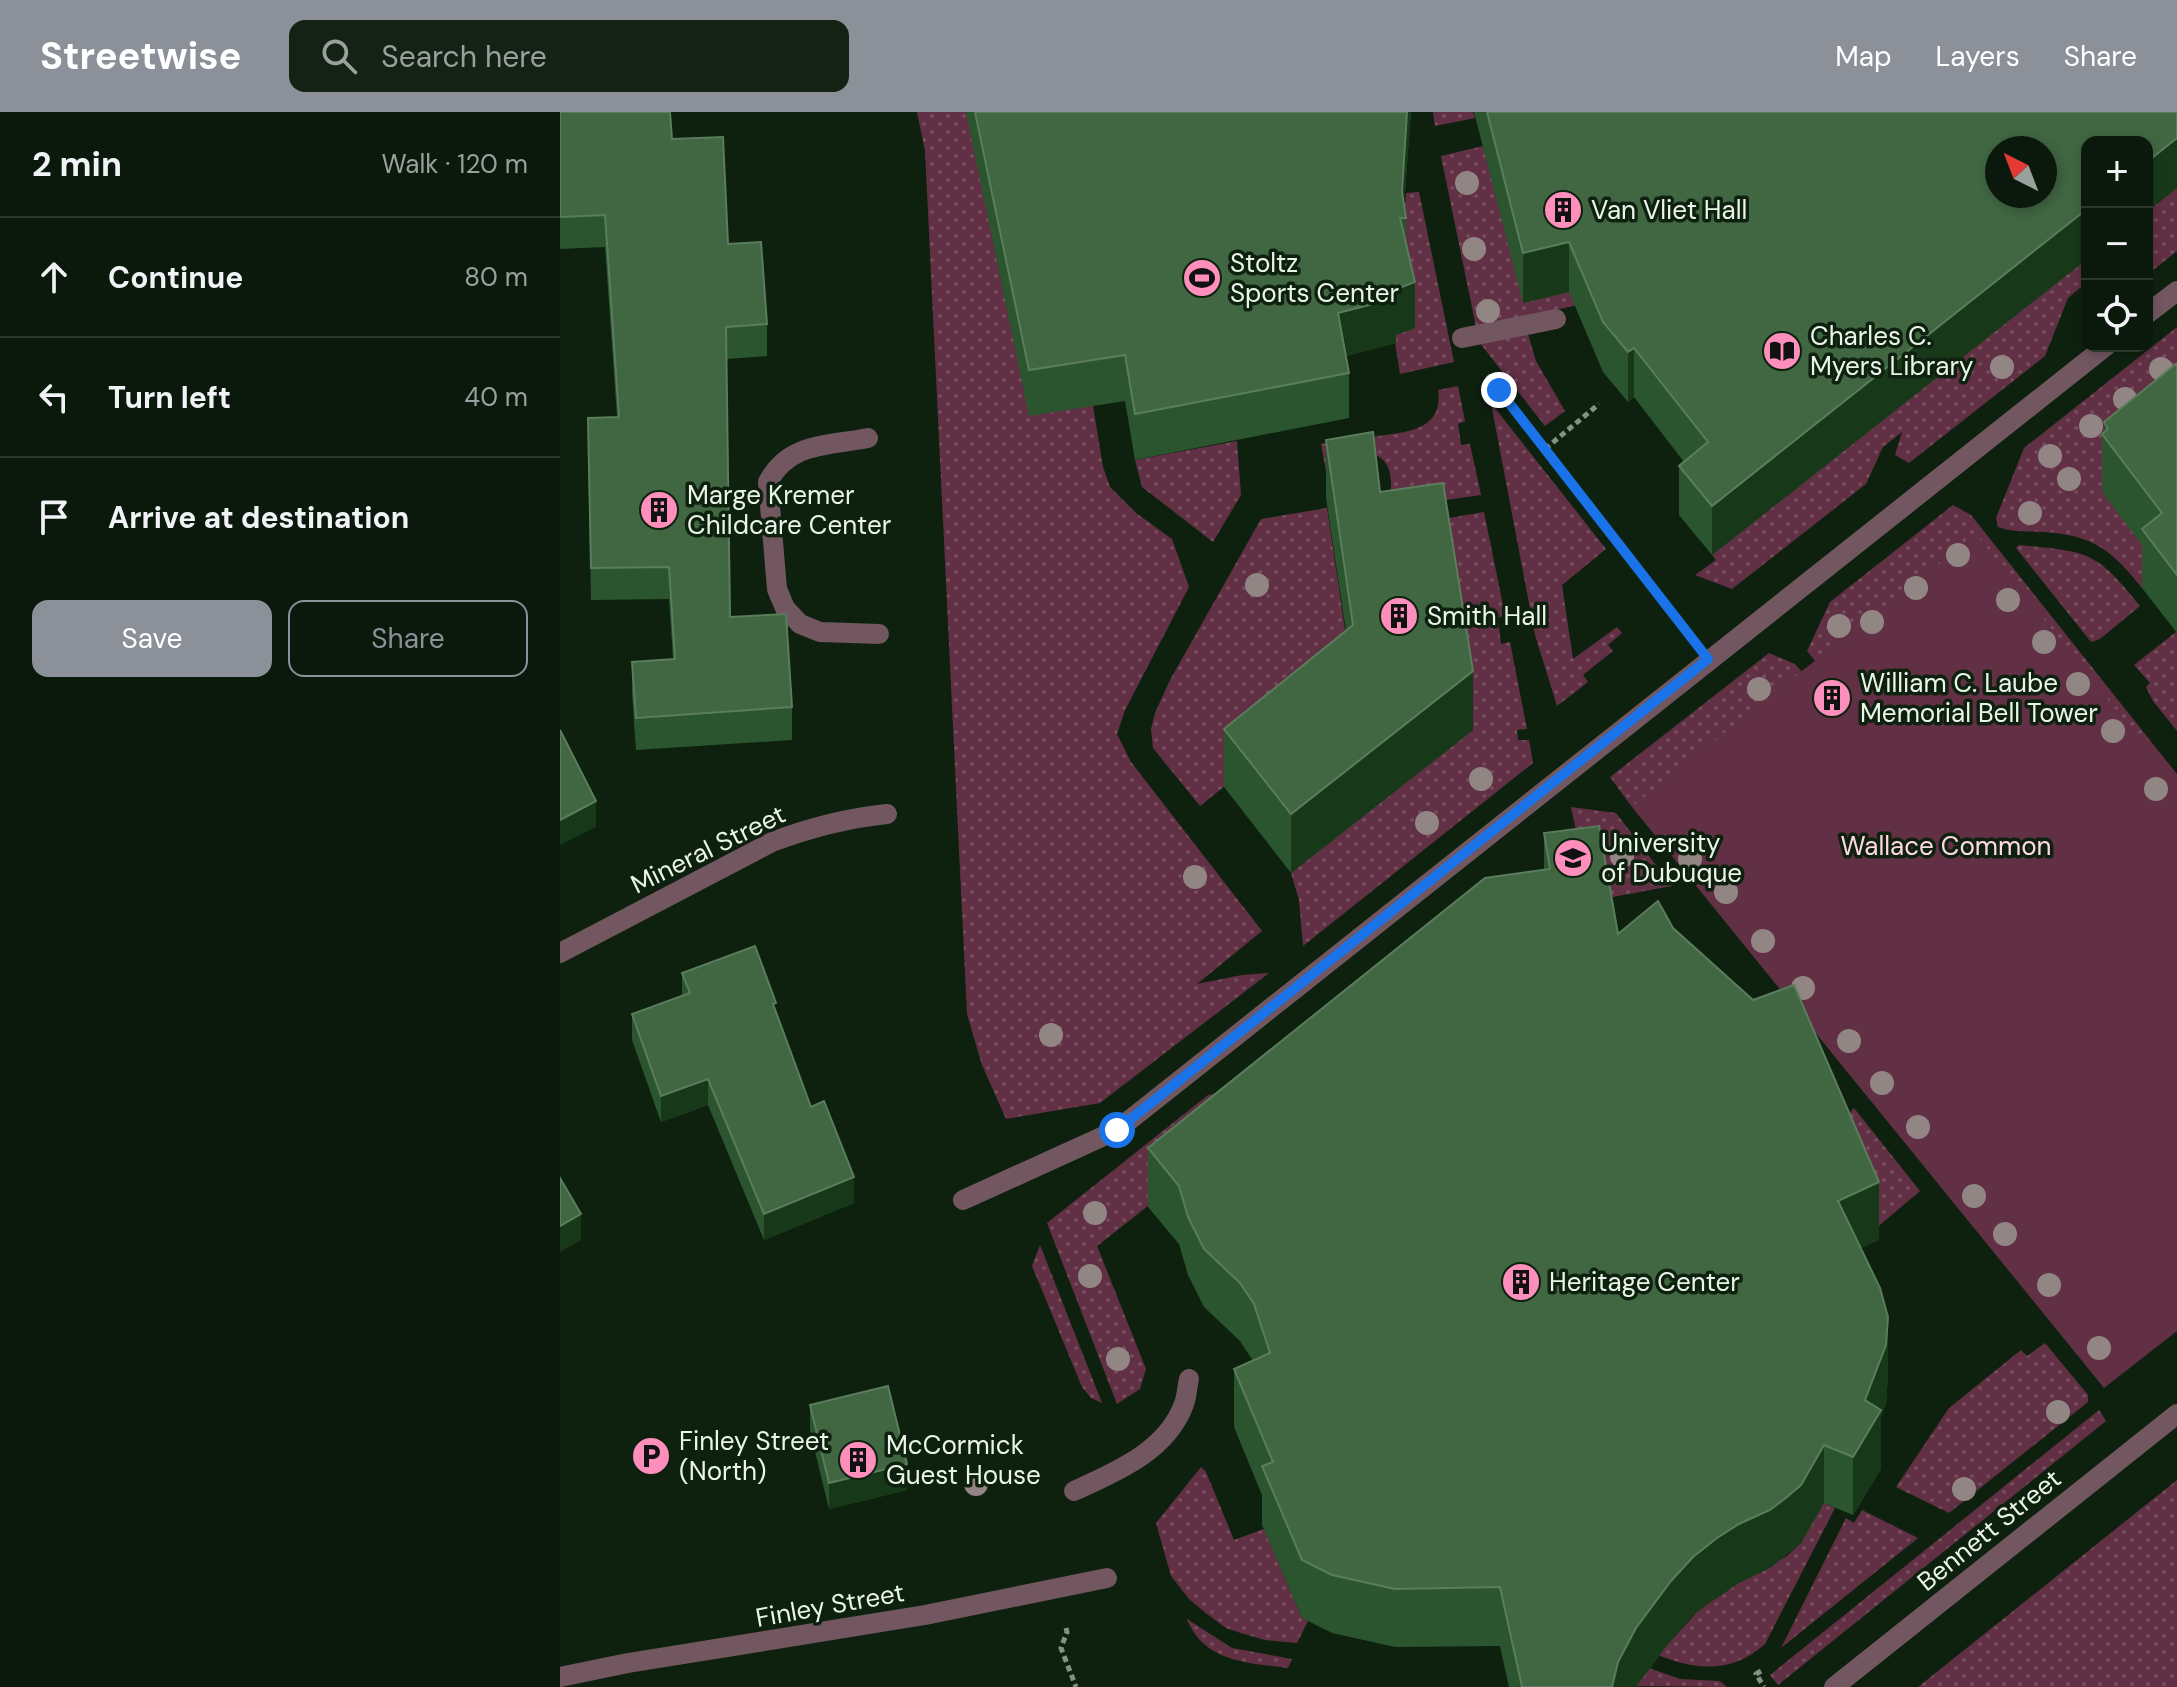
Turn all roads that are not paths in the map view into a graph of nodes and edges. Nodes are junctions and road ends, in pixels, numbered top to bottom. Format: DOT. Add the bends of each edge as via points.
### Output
graph roads {
  1 [pos="2177,291"];
  2 [pos="2153,309"];
  3 [pos="1556,319"];
  4 [pos="1462,338"];
  5 [pos="2098,352"];
  6 [pos="868,438"];
  7 [pos="879,634"];
  8 [pos="887,814"];
  9 [pos="560,953"];
  10 [pos="963,1200"];
  11 [pos="1189,1379"];
  12 [pos="2177,1414"];
  13 [pos="1074,1491"];
  14 [pos="1107,1578"];
  15 [pos="560,1677"];
  16 [pos="1834,1687"];
  1 -- 2 [label="street"];
  3 -- 4 [label="street"];
  5 -- 10 [label="street" via="1117,1130"];
  6 -- 7 [label="street" via="790,454 768,482 777,589 785,608 800,624 820,632"];
  8 -- 9 [label="street, Mineral Street" via="803,830 772,842"];
  11 -- 13 [label="street" via="1184,1403 1162,1437 1128,1466"];
  12 -- 16 [label="street, Bennett Street"];
  14 -- 15 [label="street, Finley Street"];
}
